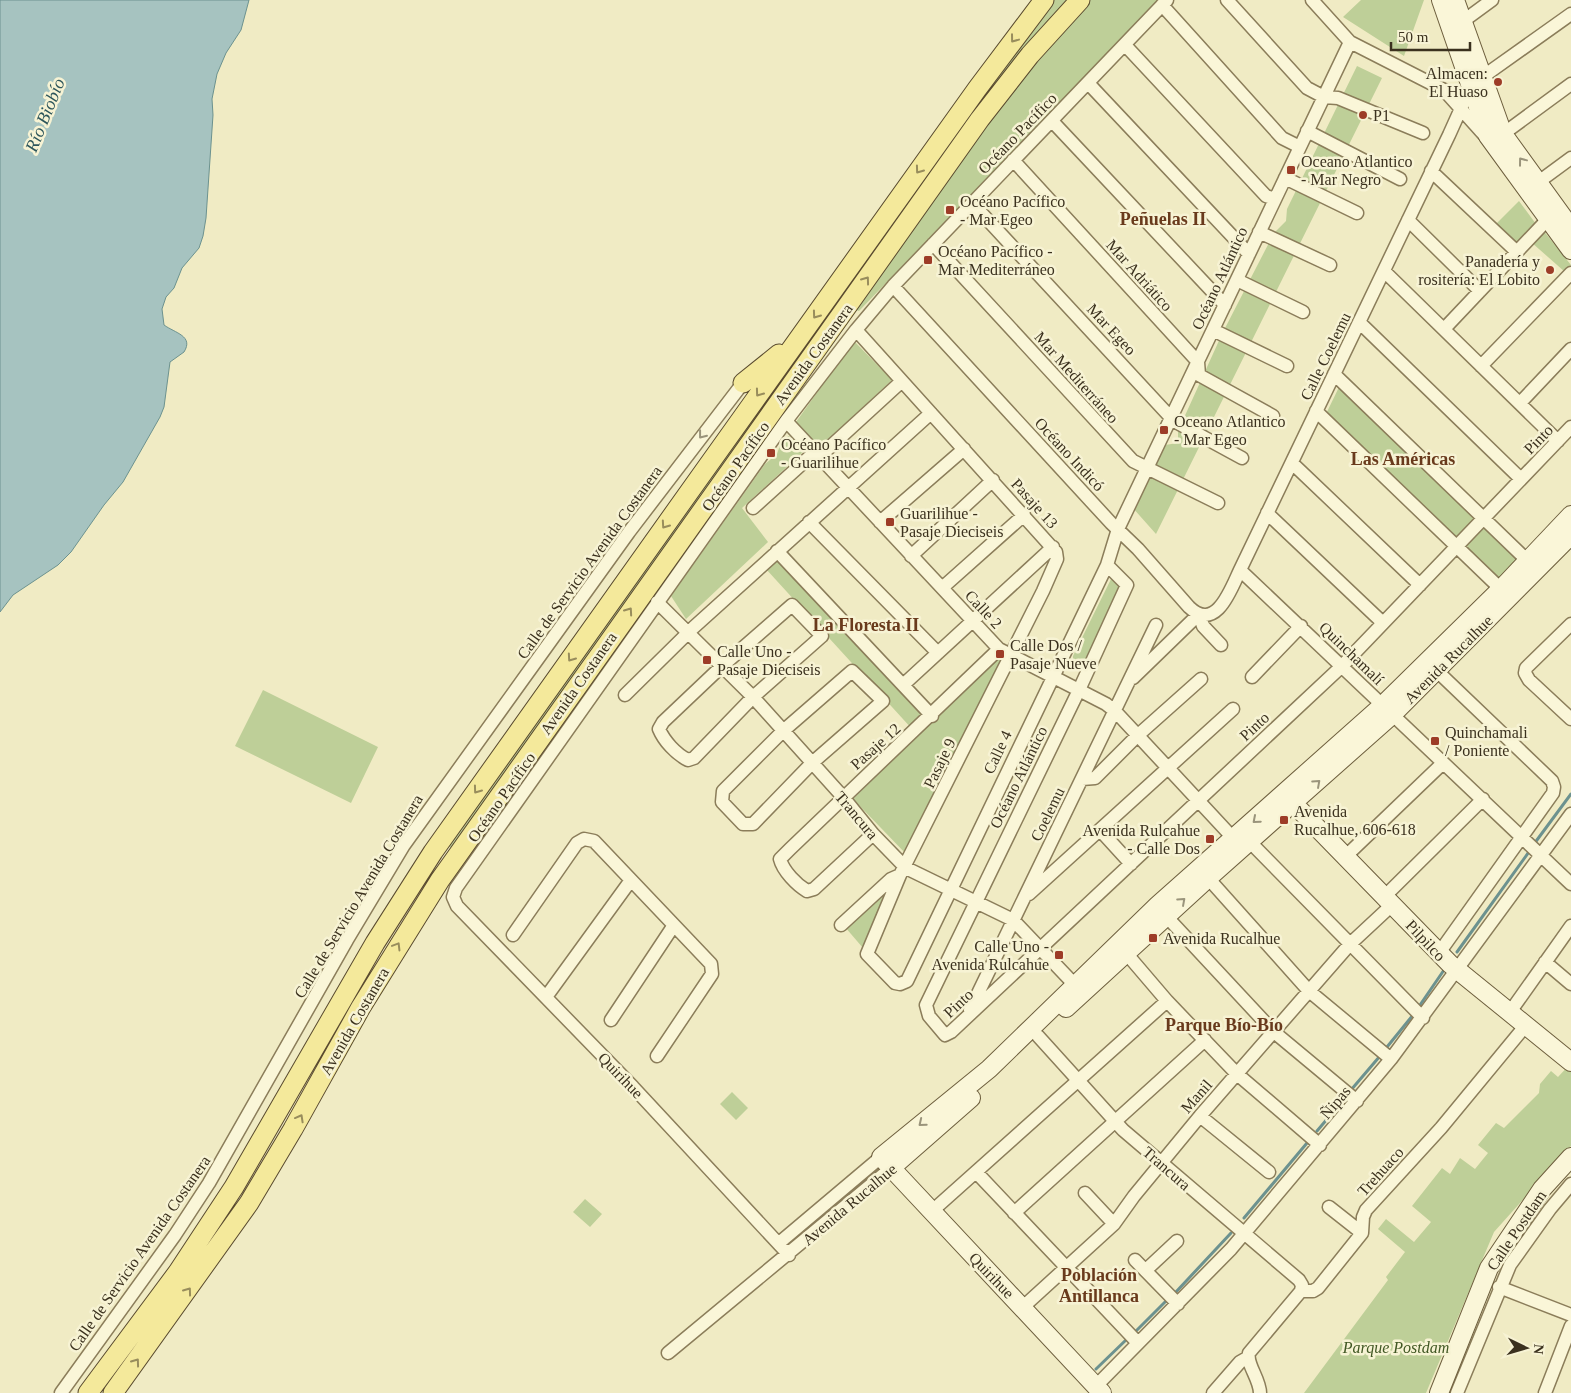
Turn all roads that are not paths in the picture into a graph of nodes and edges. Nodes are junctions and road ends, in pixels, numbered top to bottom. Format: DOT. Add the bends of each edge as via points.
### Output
graph roads {
  1 [pos="1044,0"];
  2 [pos="1080,0"];
  3 [pos="1228,0"];
  4 [pos="1312,0"];
  5 [pos="1441,0"];
  6 [pos="1455,0"];
  7 [pos="1492,0"];
  8 [pos="1165,3"];
  9 [pos="1571,14"];
  10 [pos="1462,22"];
  11 [pos="1350,42"];
  12 [pos="1125,45"];
  13 [pos="1475,80"];
  14 [pos="1088,83"];
  15 [pos="1571,84"];
  16 [pos="1324,97"];
  17 [pos="1461,106"];
  18 [pos="1052,121"];
  19 [pos="1475,126"];
  20 [pos="1307,131"];
  21 [pos="1423,133"];
  22 [pos="1497,138"];
  23 [pos="1446,141"];
  24 [pos="1300,147"];
  25 [pos="1571,158"];
  26 [pos="1014,160"];
  27 [pos="1431,171"];
  28 [pos="1285,178"];
  29 [pos="1400,179"];
  30 [pos="1532,186"];
  31 [pos="1275,200"];
  32 [pos="972,203"];
  33 [pos="1356,213"];
  34 [pos="1548,219"];
  35 [pos="1408,220"];
  36 [pos="1571,228"];
  37 [pos="1259,232"];
  38 [pos="933,244"];
  39 [pos="1571,250"];
  40 [pos="1517,252"];
  41 [pos="1249,254"];
  42 [pos="1330,265"];
  43 [pos="1384,271"];
  44 [pos="1571,273"];
  45 [pos="1237,280"];
  46 [pos="893,286"];
  47 [pos="1480,291"];
  48 [pos="1225,305"];
  49 [pos="1303,312"];
  50 [pos="1359,322"];
  51 [pos="1444,329"];
  52 [pos="856,330"];
  53 [pos="1213,330"];
  54 [pos="798,339"];
  55 [pos="1571,349"];
  56 [pos="1198,362"];
  57 [pos="1288,366"];
  58 [pos="1482,366"];
  59 [pos="1334,374"];
  60 [pos="902,381"];
  61 [pos="743,383"];
  62 [pos="1520,403"];
  63 [pos="1316,411"];
  64 [pos="931,413"];
  65 [pos="1272,416"];
  66 [pos="1172,417"];
  67 [pos="786,421"];
  68 [pos="1571,427"];
  69 [pos="1558,441"];
  70 [pos="964,449"];
  71 [pos="817,454"];
  72 [pos="1242,458"];
  73 [pos="1292,463"];
  74 [pos="1146,470"];
  75 [pos="1521,479"];
  76 [pos="992,480"];
  77 [pos="847,487"];
  78 [pos="1218,503"];
  79 [pos="753,508"];
  80 [pos="1267,513"];
  81 [pos="1024,515"];
  82 [pos="1571,515"];
  83 [pos="1484,518"];
  84 [pos="809,522"];
  85 [pos="880,522"];
  86 [pos="1118,529"];
  87 [pos="1571,535"];
  88 [pos="1457,546"];
  89 [pos="1053,547"];
  90 [pos="777,551"];
  91 [pos="911,556"];
  92 [pos="1107,565"];
  93 [pos="1532,565"];
  94 [pos="1240,570"];
  95 [pos="1420,585"];
  96 [pos="942,588"];
  97 [pos="1505,593"];
  98 [pos="658,602"];
  99 [pos="1199,614"];
  100 [pos="973,622"];
  101 [pos="1383,623"];
  102 [pos="1571,624"];
  103 [pos="1156,625"];
  104 [pos="1300,626"];
  105 [pos="688,632"];
  106 [pos="1221,645"];
  107 [pos="1004,653"];
  108 [pos="938,654"];
  109 [pos="1342,666"];
  110 [pos="721,667"];
  111 [pos="1437,671"];
  112 [pos="1051,677"];
  113 [pos="1252,677"];
  114 [pos="1201,679"];
  115 [pos="1128,683"];
  116 [pos="903,685"];
  117 [pos="1079,690"];
  118 [pos="625,695"];
  119 [pos="752,697"];
  120 [pos="1233,708"];
  121 [pos="1388,709"];
  122 [pos="1115,711"];
  123 [pos="932,716"];
  124 [pos="1571,719"];
  125 [pos="783,731"];
  126 [pos="1137,736"];
  127 [pos="1443,762"];
  128 [pos="812,763"];
  129 [pos="1167,768"];
  130 [pos="1082,778"];
  131 [pos="843,797"];
  132 [pos="1483,800"];
  133 [pos="1198,801"];
  134 [pos="1294,804"];
  135 [pos="1571,814"];
  136 [pos="1100,830"];
  137 [pos="873,834"];
  138 [pos="1525,839"];
  139 [pos="1242,840"];
  140 [pos="1540,852"];
  141 [pos="1346,856"];
  142 [pos="1131,864"];
  143 [pos="903,871"];
  144 [pos="1208,878"];
  145 [pos="631,880"];
  146 [pos="1571,884"];
  147 [pos="950,889"];
  148 [pos="453,897"];
  149 [pos="1024,899"];
  150 [pos="1389,900"];
  151 [pos="976,902"];
  152 [pos="1166,916"];
  153 [pos="1013,920"];
  154 [pos="674,925"];
  155 [pos="842,925"];
  156 [pos="1571,926"];
  157 [pos="513,935"];
  158 [pos="1350,944"];
  159 [pos="1041,948"];
  160 [pos="1126,952"];
  161 [pos="1439,954"];
  162 [pos="1545,962"];
  163 [pos="1457,970"];
  164 [pos="900,984"];
  165 [pos="1571,984"];
  166 [pos="1078,989"];
  167 [pos="1309,991"];
  168 [pos="546,998"];
  169 [pos="1167,1001"];
  170 [pos="1510,1012"];
  171 [pos="967,1017"];
  172 [pos="1423,1018"];
  173 [pos="612,1020"];
  174 [pos="1526,1025"];
  175 [pos="1274,1032"];
  176 [pos="945,1035"];
  177 [pos="1038,1036"];
  178 [pos="1205,1040"];
  179 [pos="657,1056"];
  180 [pos="1392,1059"];
  181 [pos="1571,1062"];
  182 [pos="1238,1074"];
  183 [pos="1079,1082"];
  184 [pos="1357,1101"];
  185 [pos="1200,1116"];
  186 [pos="1115,1122"];
  187 [pos="1320,1145"];
  188 [pos="1571,1157"];
  189 [pos="886,1163"];
  190 [pos="1161,1163"];
  191 [pos="976,1172"];
  192 [pos="1269,1172"];
  193 [pos="1571,1184"];
  194 [pos="1084,1193"];
  195 [pos="1329,1207"];
  196 [pos="931,1212"];
  197 [pos="1014,1213"];
  198 [pos="1114,1224"];
  199 [pos="1244,1233"];
  200 [pos="1362,1233"];
  201 [pos="1177,1241"];
  202 [pos="779,1244"];
  203 [pos="789,1255"];
  204 [pos="1135,1260"];
  205 [pos="1066,1268"];
  206 [pos="1146,1270"];
  207 [pos="1499,1287"];
  208 [pos="1301,1291"];
  209 [pos="1178,1304"];
  210 [pos="1023,1308"];
  211 [pos="1571,1315"];
  212 [pos="1571,1326"];
  213 [pos="1138,1343"];
  214 [pos="668,1353"];
  215 [pos="1247,1358"];
  216 [pos="1099,1390"];
  217 [pos="61,1393"];
  218 [pos="88,1393"];
  219 [pos="114,1393"];
  220 [pos="1213,1393"];
  221 [pos="1260,1393"];
  222 [pos="1439,1393"];
  223 [pos="1457,1393"];
  224 [pos="1545,1393"];
  1 -- 54 [label="main road, Avenida Costanera, one-way"];
  219 -- 2 [label="main road, Avenida Costanera, one-way" via="249,1203 294,1129 361,1006 456,856 980,119 1030,55"];
  3 -- 16 [label="street" via="1307,88"];
  4 -- 11 [label="street"];
  5 -- 13 [label="street"];
  6 -- 10 [label="street"];
  7 -- 10 [label="street"];
  8 -- 12 [label="street, Océano Pacífico"];
  8 -- 24 [label="street" via="1282,138"];
  9 -- 13 [label="street"];
  10 -- 13 [label="street"];
  11 -- 16 [label="street, Océano Atlántico"];
  11 -- 17 [label="street" via="1444,90"];
  12 -- 14 [label="street, Océano Pacífico"];
  12 -- 31 [label="street" via="1266,196"];
  13 -- 17 [label="street, Calle Coelemu"];
  13 -- 22 [label="street"];
  14 -- 18 [label="street, Océano Pacífico"];
  14 -- 41 [label="street"];
  15 -- 22 [label="street"];
  16 -- 20 [label="street, Océano Atlántico"];
  16 -- 21 [label="street" via="1338,98"];
  17 -- 19 [label="street"];
  17 -- 23 [label="street, Calle Coelemu"];
  18 -- 26 [label="street, Océano Pacífico"];
  18 -- 48 [label="street"];
  19 -- 22 [label="street"];
  19 -- 23 [label="street, Calle Coelemu" via="1460,128"];
  20 -- 24 [label="street, Océano Atlántico"];
  20 -- 29 [label="street"];
  22 -- 30 [label="street"];
  23 -- 27 [label="street, Calle Coelemu"];
  24 -- 28 [label="street, Océano Atlántico"];
  25 -- 30 [label="street"];
  26 -- 32 [label="street, Océano Pacífico"];
  26 -- 56 [label="street, Mar Adriático"];
  27 -- 35 [label="street, Calle Coelemu"];
  27 -- 40 [label="street"];
  28 -- 31 [label="street, Océano Atlántico"];
  28 -- 33 [label="street"];
  30 -- 34 [label="street"];
  30 -- 36 [label="street"];
  31 -- 37 [label="street, Océano Atlántico"];
  32 -- 38 [label="street, Océano Pacífico"];
  32 -- 66 [label="street, Mar Egeo"];
  34 -- 39 [label="street"];
  34 -- 40 [label="street"];
  35 -- 43 [label="street, Calle Coelemu"];
  35 -- 47 [label="street"];
  37 -- 41 [label="street, Océano Atlántico"];
  37 -- 42 [label="street"];
  38 -- 46 [label="street, Océano Pacífico"];
  38 -- 74 [label="street, Mar Mediterráneo" via="1133,461"];
  40 -- 47 [label="street"];
  41 -- 45 [label="street, Océano Atlántico"];
  43 -- 50 [label="street, Calle Coelemu"];
  43 -- 51 [label="street"];
  44 -- 58 [label="street"];
  45 -- 48 [label="street, Océano Atlántico"];
  45 -- 49 [label="street"];
  46 -- 52 [label="street, Océano Pacífico"];
  46 -- 86 [label="street, Océano Indicó"];
  47 -- 51 [label="street"];
  48 -- 53 [label="street, Océano Atlántico"];
  50 -- 59 [label="street, Calle Coelemu"];
  50 -- 75 [label="street"];
  51 -- 58 [label="street"];
  52 -- 60 [label="street, Pasaje 13"];
  52 -- 67 [label="street, Océano Pacífico"];
  53 -- 56 [label="street, Océano Atlántico"];
  53 -- 57 [label="street"];
  54 -- 61 [label="main road"];
  54 -- 218 [label="main road, Avenida Costanera, one-way" via="433,852 370,951 234,1187 178,1272"];
  55 -- 62 [label="street"];
  56 -- 65 [label="street, Mar Adriático" via="1202,378"];
  56 -- 66 [label="street, Océano Atlántico"];
  58 -- 62 [label="street"];
  59 -- 63 [label="street, Calle Coelemu"];
  59 -- 83 [label="street"];
  60 -- 64 [label="street, Pasaje 13"];
  60 -- 71 [label="street"];
  61 -- 217 [label="street, Calle de Servicio Avenida Costanera, one-way" via="629,532 404,845 209,1183"];
  62 -- 69 [label="street"];
  63 -- 73 [label="street, Calle Coelemu"];
  63 -- 88 [label="street"];
  64 -- 70 [label="street, Pasaje 13"];
  64 -- 77 [label="street" via="857,482"];
  66 -- 72 [label="street, Mar Egeo"];
  66 -- 74 [label="street, Océano Atlántico"];
  67 -- 71 [label="street, Calle 2"];
  67 -- 98 [label="street, Océano Pacífico"];
  68 -- 69 [label="street, Pinto"];
  69 -- 75 [label="street, Pinto"];
  70 -- 76 [label="street, Pasaje 13"];
  70 -- 85 [label="street"];
  71 -- 77 [label="street, Calle 2"];
  71 -- 79 [label="street"];
  73 -- 80 [label="street, Calle Coelemu"];
  73 -- 95 [label="street"];
  74 -- 78 [label="street, Mar Mediterráneo"];
  74 -- 86 [label="street, Océano Atlántico"];
  75 -- 83 [label="street, Pinto"];
  76 -- 81 [label="street, Pasaje 13"];
  76 -- 91 [label="street"];
  77 -- 84 [label="street"];
  77 -- 85 [label="street, Calle 2"];
  80 -- 94 [label="street, Calle Coelemu"];
  80 -- 101 [label="street"];
  81 -- 89 [label="street, Pasaje 13"];
  81 -- 96 [label="street"];
  82 -- 93 [label="street, Avenida Rucalhue"];
  83 -- 88 [label="street, Pinto"];
  83 -- 93 [label="street"];
  84 -- 90 [label="street"];
  84 -- 108 [label="street"];
  85 -- 91 [label="street, Calle 2"];
  86 -- 92 [label="street, Calle 4"];
  86 -- 99 [label="street, Océano Indicó"];
  87 -- 93 [label="street, Avenida Rucalhue"];
  88 -- 95 [label="street, Pinto"];
  88 -- 97 [label="street"];
  89 -- 100 [label="street, Pasaje 13"];
  89 -- 107 [label="street, Pasaje 9" via="1057,559"];
  90 -- 105 [label="street"];
  90 -- 116 [label="street"];
  91 -- 96 [label="street, Calle 2"];
  92 -- 112 [label="street, Calle 4"];
  92 -- 117 [label="street, Océano Atlántico" via="1127,585"];
  93 -- 97 [label="street, Avenida Rucalhue"];
  94 -- 99 [label="street, Calle Coelemu" via="1222,607 1214,613"];
  94 -- 104 [label="street, Quinchamalí"];
  95 -- 101 [label="street, Pinto"];
  96 -- 100 [label="street, Calle 2"];
  97 -- 111 [label="street, Avenida Rucalhue"];
  97 -- 121 [label="street, Avenida Rucalhue"];
  98 -- 105 [label="street, Trancura"];
  98 -- 148 [label="street, Océano Pacífico" via="456,888"];
  99 -- 106 [label="street, Océano Indicó" via="1203,626"];
  99 -- 115 [label="street, Calle Coelemu"];
  100 -- 107 [label="street, Calle 2"];
  100 -- 108 [label="street, Pasaje 13"];
  101 -- 109 [label="street, Pinto"];
  102 -- 124 [label="street" via="1526,668 1525,673"];
  103 -- 115 [label="street, Coelemu"];
  104 -- 109 [label="street, Quinchamalí"];
  104 -- 113 [label="street"];
  105 -- 110 [label="street, Trancura"];
  105 -- 118 [label="street"];
  107 -- 112 [label="street, Calle 2"];
  107 -- 123 [label="street, Pasaje 12"];
  107 -- 143 [label="street, Pasaje 9"];
  108 -- 116 [label="street, Pasaje 13"];
  109 -- 121 [label="street, Quinchamalí"];
  109 -- 133 [label="street, Pinto"];
  110 -- 119 [label="street, Trancura"];
  110 -- 119 [label="street" via="663,722 659,729 662,738 688,760 694,758"];
  110 -- 119 [label="street" via="792,605 822,636"];
  111 -- 121 [label="street, Avenida Rucalhue"];
  111 -- 138 [label="street" via="1552,781 1553,793"];
  112 -- 117 [label="street, Calle 2"];
  112 -- 147 [label="street, Calle 4"];
  114 -- 126 [label="street"];
  115 -- 122 [label="street, Coelemu"];
  116 -- 123 [label="street"];
  117 -- 122 [label="street, Calle 2"];
  117 -- 151 [label="street, Océano Atlántico"];
  119 -- 125 [label="street, Trancura"];
  120 -- 129 [label="street"];
  121 -- 127 [label="street, Quinchamalí"];
  134 -- 121 [label="street, Avenida Rucalhue, one-way"];
  121 -- 139 [label="street, Avenida Rucalhue, one-way"];
  122 -- 126 [label="street, Calle 2"];
  122 -- 130 [label="street, Coelemu"];
  123 -- 131 [label="street, Pasaje 12"];
  125 -- 128 [label="street, Trancura"];
  125 -- 128 [label="street" via="723,791 722,802 743,824 753,824"];
  125 -- 128 [label="street" via="852,670 883,701"];
  126 -- 129 [label="street, Calle 2"];
  126 -- 130 [label="street" via="1095,778"];
  127 -- 132 [label="street, Quinchamalí"];
  127 -- 141 [label="street"];
  128 -- 131 [label="street, Trancura"];
  129 -- 133 [label="street, Calle 2"];
  129 -- 136 [label="street"];
  130 -- 149 [label="street, Coelemu"];
  131 -- 137 [label="street, Trancura"];
  131 -- 137 [label="street, Pasaje 12" via="780,859 782,865 801,887 807,891 814,889"];
  132 -- 138 [label="street, Quinchamalí"];
  132 -- 150 [label="street, Manil"];
  133 -- 139 [label="street, Calle 2"];
  133 -- 142 [label="street, Pinto"];
  134 -- 139 [label="street, Avenida Rucalhue"];
  134 -- 141 [label="street, Pilpilco"];
  135 -- 140 [label="street, Ñipas"];
  136 -- 142 [label="street"];
  136 -- 149 [label="street"];
  137 -- 143 [label="street, Trancura"];
  138 -- 140 [label="street, Quinchamalí"];
  138 -- 161 [label="street"];
  139 -- 144 [label="street, Avenida Rucalhue"];
  139 -- 158 [label="street, Calle 2"];
  139 -- 166 [label="street, Avenida Rucalhue" via="1158,905"];
  140 -- 146 [label="street, Quinchamalí"];
  140 -- 163 [label="street, Ñipas"];
  141 -- 150 [label="street, Pilpilco"];
  142 -- 159 [label="street, Pinto"];
  143 -- 147 [label="street, Trancura"];
  143 -- 155 [label="street"];
  143 -- 164 [label="street, Pasaje 9" via="867,954 895,983"];
  152 -- 144 [label="street, Avenida Rucalhue, one-way"];
  144 -- 167 [label="street"];
  145 -- 154 [label="street"];
  145 -- 157 [label="street" via="594,841 584,839 577,844"];
  145 -- 168 [label="street"];
  147 -- 151 [label="street, Trancura"];
  147 -- 164 [label="street, Calle 4" via="907,981"];
  148 -- 168 [label="street, Quirihue" via="457,906"];
  149 -- 153 [label="street, Coelemu"];
  150 -- 158 [label="street, Manil"];
  150 -- 161 [label="street, Pilpilco"];
  151 -- 153 [label="street, Trancura"];
  151 -- 176 [label="street, Océano Atlántico" via="926,1009"];
  152 -- 160 [label="street, Avenida Rucalhue"];
  152 -- 175 [label="street"];
  153 -- 159 [label="street, Trancura"];
  153 -- 171 [label="street, Coelemu"];
  154 -- 173 [label="street"];
  154 -- 179 [label="street" via="713,969"];
  156 -- 162 [label="street"];
  158 -- 167 [label="street, Manil"];
  158 -- 172 [label="street, Calle 2"];
  159 -- 166 [label="street, Trancura"];
  159 -- 171 [label="street, Pinto"];
  160 -- 166 [label="street, Avenida Rucalhue"];
  160 -- 169 [label="street"];
  161 -- 163 [label="street, Pilpilco"];
  162 -- 165 [label="street"];
  162 -- 170 [label="street"];
  163 -- 170 [label="street, Pilpilco"];
  163 -- 172 [label="street, Ñipas"];
  166 -- 177 [label="street, Avenida Rucalhue"];
  166 -- 189 [label="street, Avenida Rucalhue, one-way"];
  167 -- 175 [label="street, Manil"];
  167 -- 180 [label="street"];
  168 -- 202 [label="street, Quirihue"];
  169 -- 178 [label="street"];
  169 -- 183 [label="street"];
  170 -- 174 [label="street, Pilpilco"];
  171 -- 176 [label="street, Pinto"];
  172 -- 180 [label="street, Ñipas"];
  174 -- 181 [label="street, Pilpilco"];
  174 -- 200 [label="street, Trehuaco" via="1441,1128 1364,1213"];
  175 -- 182 [label="street, Manil"];
  175 -- 184 [label="street"];
  177 -- 183 [label="street, Trancura"];
  177 -- 189 [label="street, Avenida Rucalhue" via="990,1082"];
  178 -- 182 [label="street"];
  178 -- 186 [label="street"];
  180 -- 184 [label="street, Ñipas"];
  182 -- 185 [label="street, Manil"];
  182 -- 187 [label="street"];
  183 -- 186 [label="street, Trancura"];
  183 -- 191 [label="street"];
  184 -- 187 [label="street, Ñipas"];
  185 -- 190 [label="street, Manil"];
  185 -- 192 [label="street"];
  186 -- 190 [label="street, Trancura"];
  186 -- 197 [label="street"];
  187 -- 199 [label="street, Ñipas"];
  188 -- 222 [label="street, Calle Postdam" via="1542,1189 1489,1268"];
  189 -- 196 [label="street, Quirihue"];
  189 -- 202 [label="street, Avenida Rucalhue"];
  189 -- 203 [label="street, Avenida Rucalhue"];
  190 -- 198 [label="street, Manil"];
  190 -- 199 [label="street, Trancura"];
  191 -- 196 [label="street"];
  191 -- 197 [label="street"];
  193 -- 207 [label="street, Calle Postdam" via="1518,1252"];
  194 -- 198 [label="street"];
  195 -- 200 [label="street"];
  196 -- 210 [label="street, Quirihue"];
  197 -- 205 [label="street"];
  198 -- 205 [label="street, Manil"];
  199 -- 208 [label="street, Trancura" via="1299,1280"];
  199 -- 209 [label="street, Ñipas" via="1216,1267"];
  200 -- 208 [label="street, Trehuaco" via="1318,1288"];
  201 -- 206 [label="street"];
  202 -- 203 [label="street, Quirihue"];
  203 -- 214 [label="street, Avenida Rucalhue"];
  204 -- 206 [label="street"];
  205 -- 210 [label="street, Manil"];
  205 -- 213 [label="street"];
  206 -- 209 [label="street"];
  207 -- 211 [label="street"];
  207 -- 223 [label="street, Calle Postdam"];
  208 -- 215 [label="street, Trehuaco"];
  209 -- 213 [label="street, Ñipas"];
  210 -- 216 [label="street, Quirihue"];
  212 -- 224 [label="street"];
  213 -- 216 [label="street, Ñipas"];
  215 -- 220 [label="street, Trehuaco"];
  215 -- 221 [label="street" via="1260,1383"];
}
